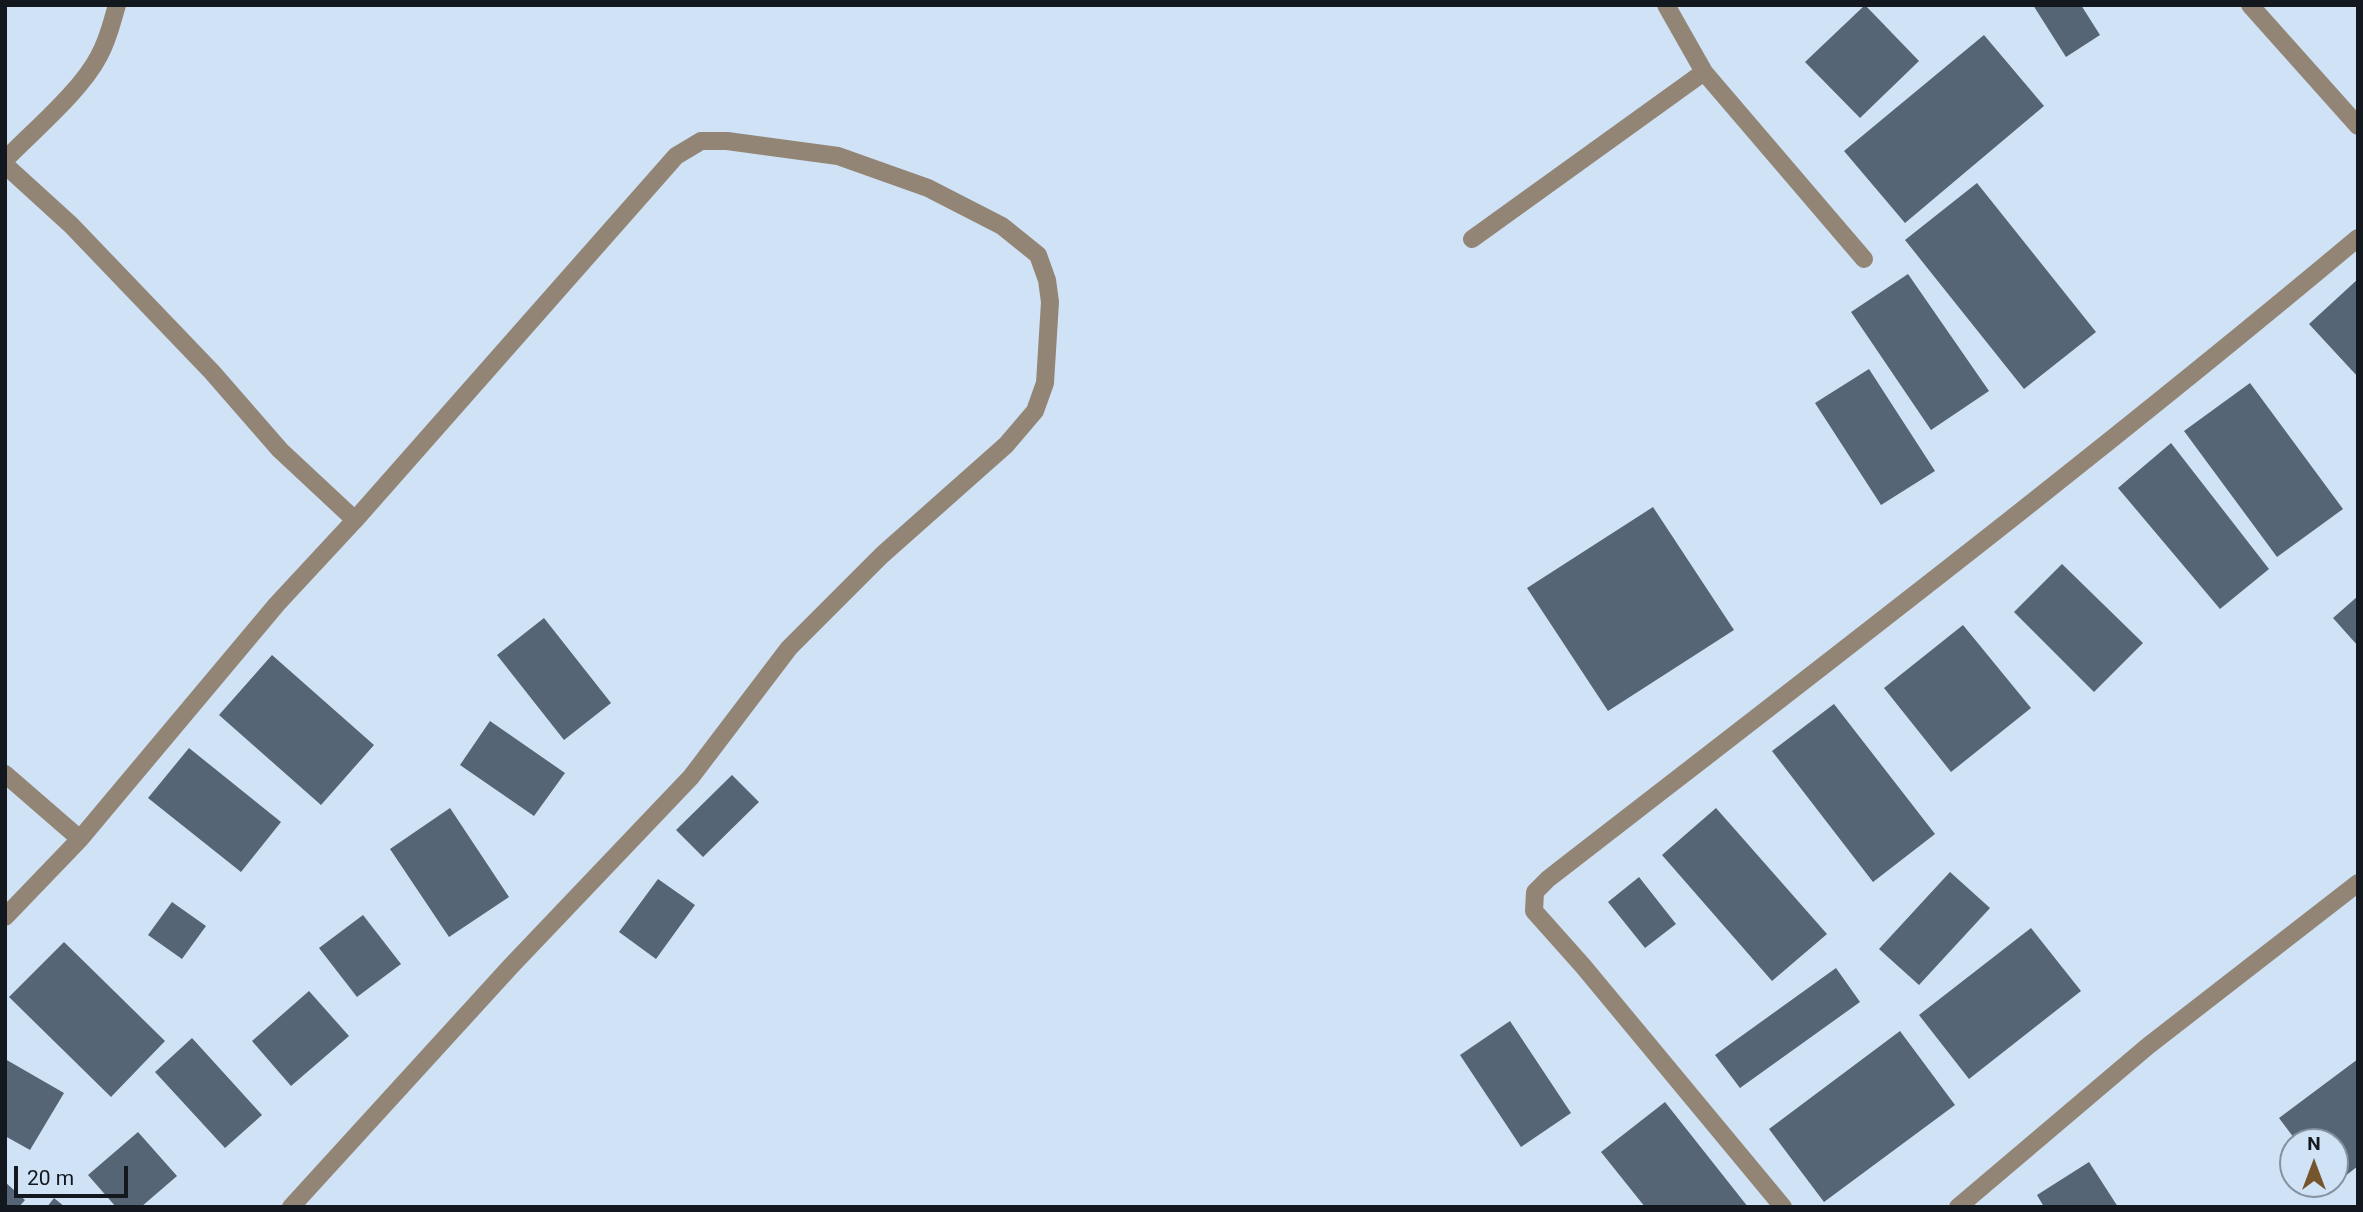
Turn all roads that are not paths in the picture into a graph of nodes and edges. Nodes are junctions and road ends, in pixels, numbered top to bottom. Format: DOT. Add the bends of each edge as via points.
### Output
graph roads {
  1 [pos="117,5"];
  2 [pos="1666,5"];
  3 [pos="2250,5"];
  4 [pos="1704,72"];
  5 [pos="2358,126"];
  6 [pos="5,163"];
  7 [pos="2358,238"];
  8 [pos="1472,239"];
  9 [pos="1864,259"];
  10 [pos="355,520"];
  11 [pos="5,774"];
  12 [pos="80,839"];
  13 [pos="2358,883"];
  14 [pos="5,918"];
  15 [pos="290,1207"];
  16 [pos="1783,1207"];
  17 [pos="1958,1207"];
  1 -- 6 [label="street" via="99,57 83,81"];
  2 -- 4 [label="street"];
  3 -- 5 [label="street"];
  4 -- 8 [label="street"];
  4 -- 9 [label="street"];
  6 -- 10 [label="street" via="212,372 280,450"];
  7 -- 16 [label="street" via="2215,358 1535,892 1534,911"];
  10 -- 12 [label="street" via="277,604"];
  10 -- 15 [label="street" via="677,156 701,141 838,156 940,195 1002,226 1038,256 1051,302 1045,383 1035,411 1006,445 882,555 789,648 691,776"];
  11 -- 12 [label="street"];
  12 -- 14 [label="street"];
  13 -- 17 [label="street" via="2148,1046"];
}
